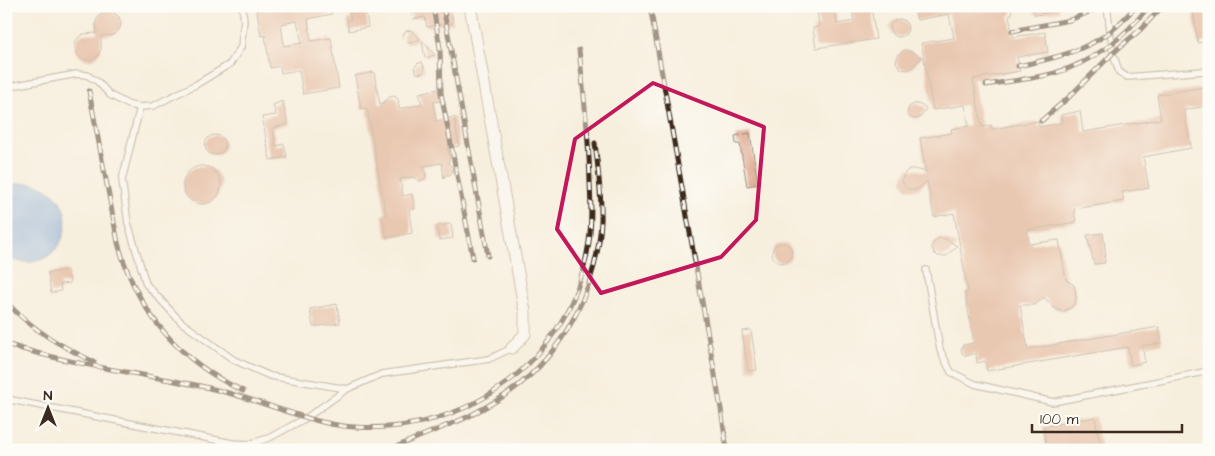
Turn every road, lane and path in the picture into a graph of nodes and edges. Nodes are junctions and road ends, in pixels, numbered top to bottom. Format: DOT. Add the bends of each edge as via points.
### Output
graph roads {
  1 [pos="242,6"];
  2 [pos="470,6"];
  3 [pos="1107,6"];
  4 [pos="1209,74"];
  5 [pos="6,87"];
  6 [pos="140,107"];
  7 [pos="926,270"];
  8 [pos="512,348"];
  9 [pos="1209,371"];
  10 [pos="347,389"];
  11 [pos="6,399"];
  1 -- 6 [label="lane" via="241,47 230,64 153,106"];
  2 -- 8 [label="street" via="525,312 525,334"];
  3 -- 4 [label="lane" via="1113,53 1119,72 1127,77 1204,71"];
  5 -- 6 [label="lane" via="87,75 110,95"];
  6 -- 10 [label="lane" via="122,180 128,224 146,284 181,322 234,360 270,376"];
  7 -- 9 [label="lane" via="940,350 951,372 975,384 1052,402"];
  8 -- 10 [label="lane" via="489,359 382,374"];
  10 -- 11 [label="lane" via="299,422 269,438 249,444 232,444"];
}
